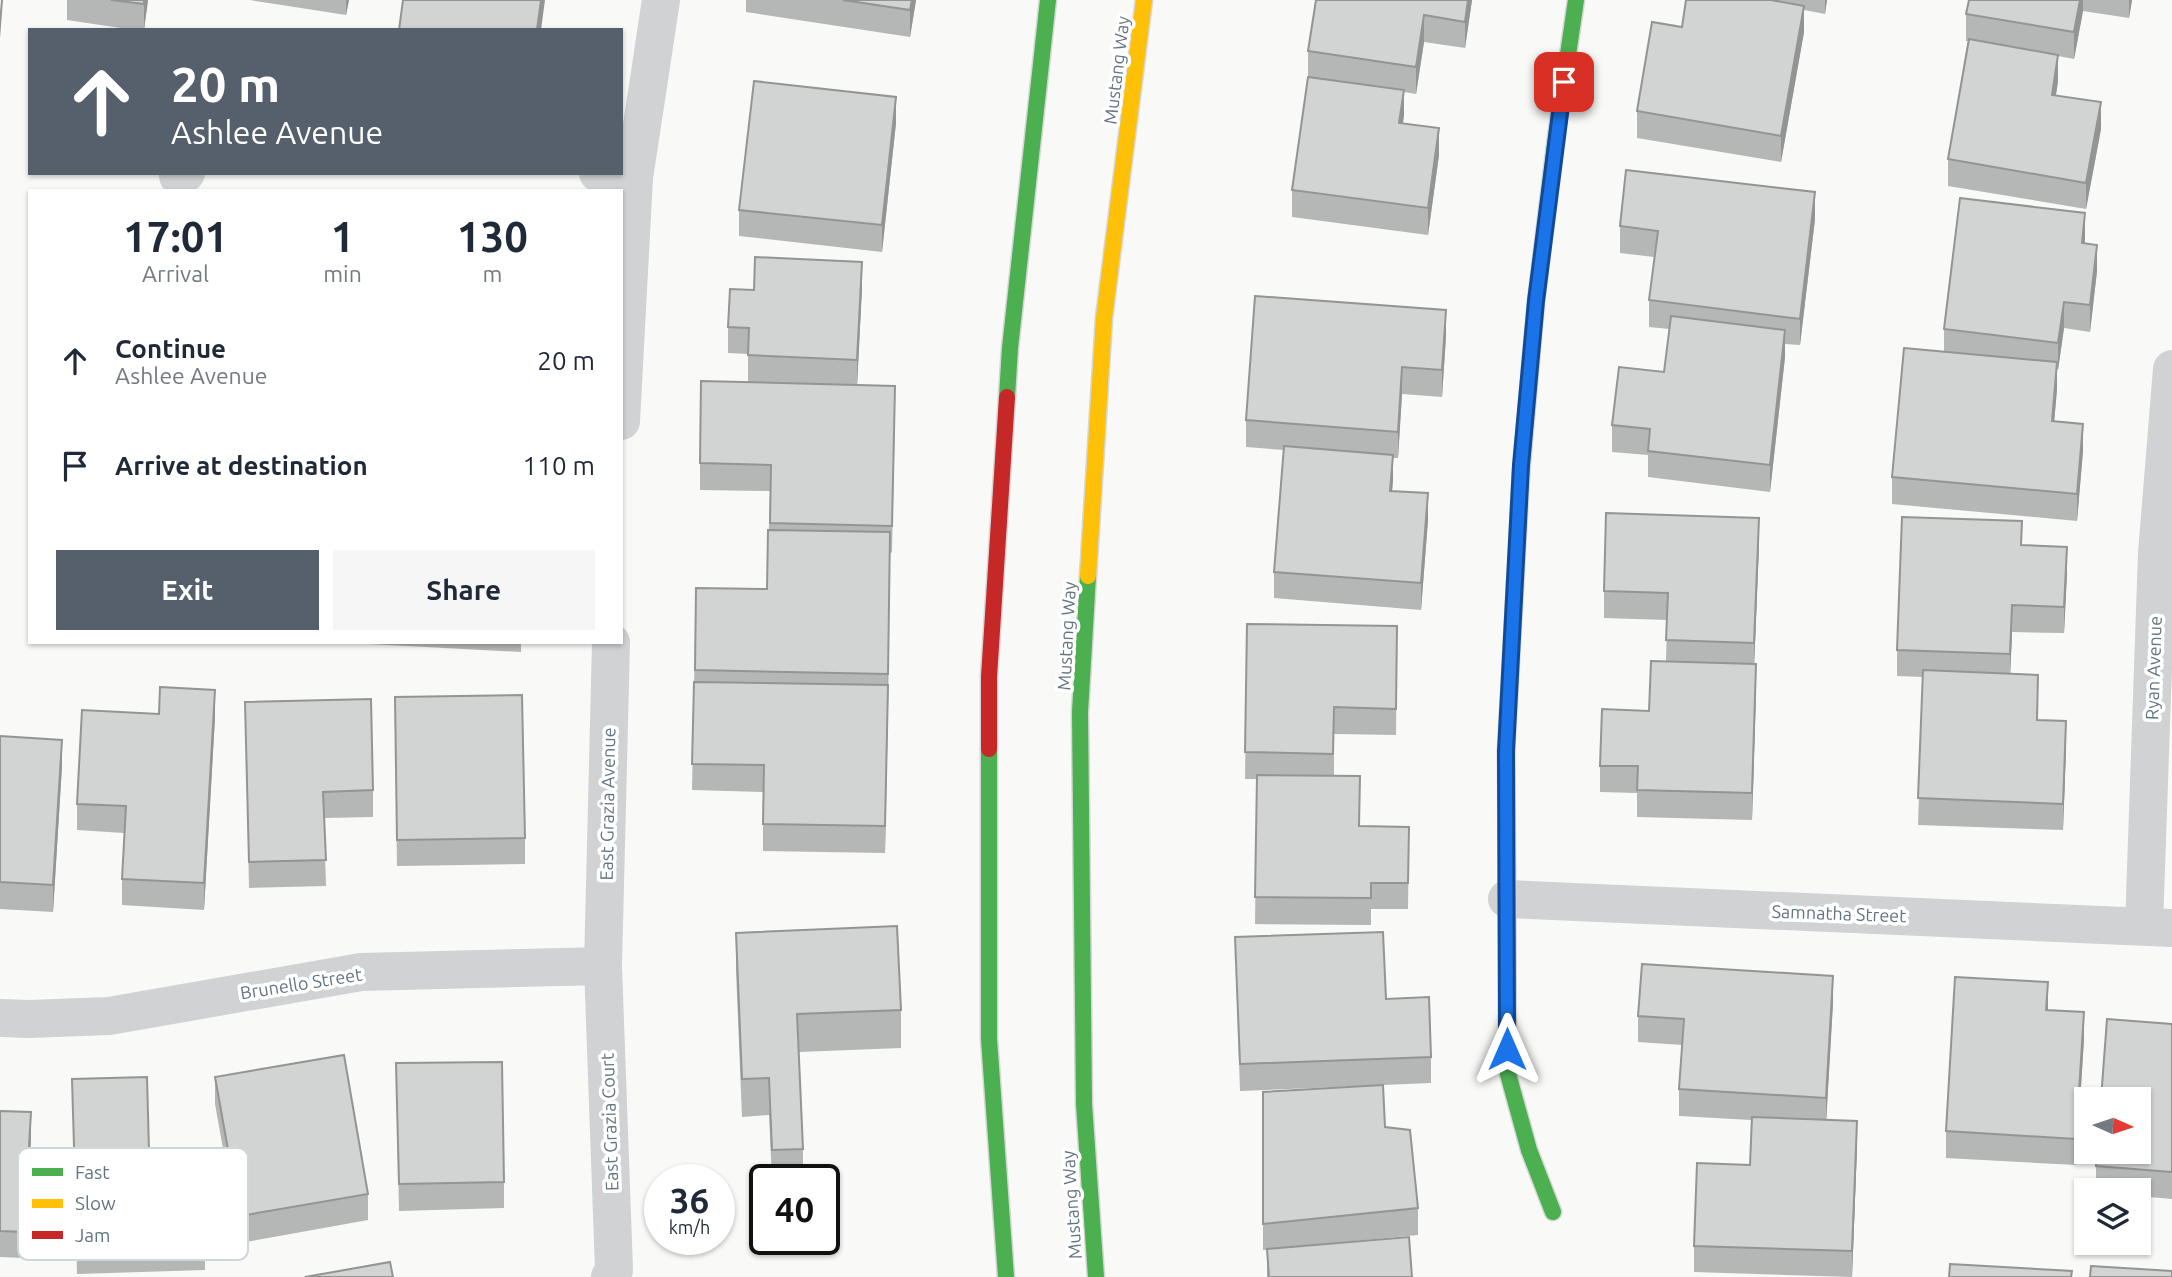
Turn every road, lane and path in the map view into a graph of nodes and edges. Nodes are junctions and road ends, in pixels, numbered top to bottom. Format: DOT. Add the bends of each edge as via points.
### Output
graph roads {
  1 [pos="661,0"];
  2 [pos="1048,0"];
  3 [pos="1144,0"];
  4 [pos="1576,0"];
  5 [pos="623,149"];
  6 [pos="2172,369"];
  7 [pos="611,644"];
  8 [pos="1507,899"];
  9 [pos="2158,927"];
  10 [pos="603,966"];
  11 [pos="0,1018"];
  12 [pos="1553,1212"];
  13 [pos="610,1277"];
  14 [pos="1006,1277"];
  15 [pos="1096,1277"];
  1 -- 5 [label="street"];
  2 -- 14 [label="street" via="1010,348 989,677 989,1039"];
  3 -- 15 [label="street, Mustang Way" via="1104,318 1080,712 1084,1104"];
  4 -- 8 [label="street" via="1537,288 1522,451 1506,751"];
  6 -- 9 [label="street, Ryan Avenue" via="2157,553"];
  7 -- 10 [label="street, East Grazia Avenue"];
  8 -- 9 [label="street, Samnatha Street"];
  8 -- 12 [label="street" via="1508,1074 1528,1150"];
  10 -- 11 [label="street, Brunello Street" via="361,972 109,1016"];
  10 -- 13 [label="street, East Grazia Court" via="614,1270"];
}
